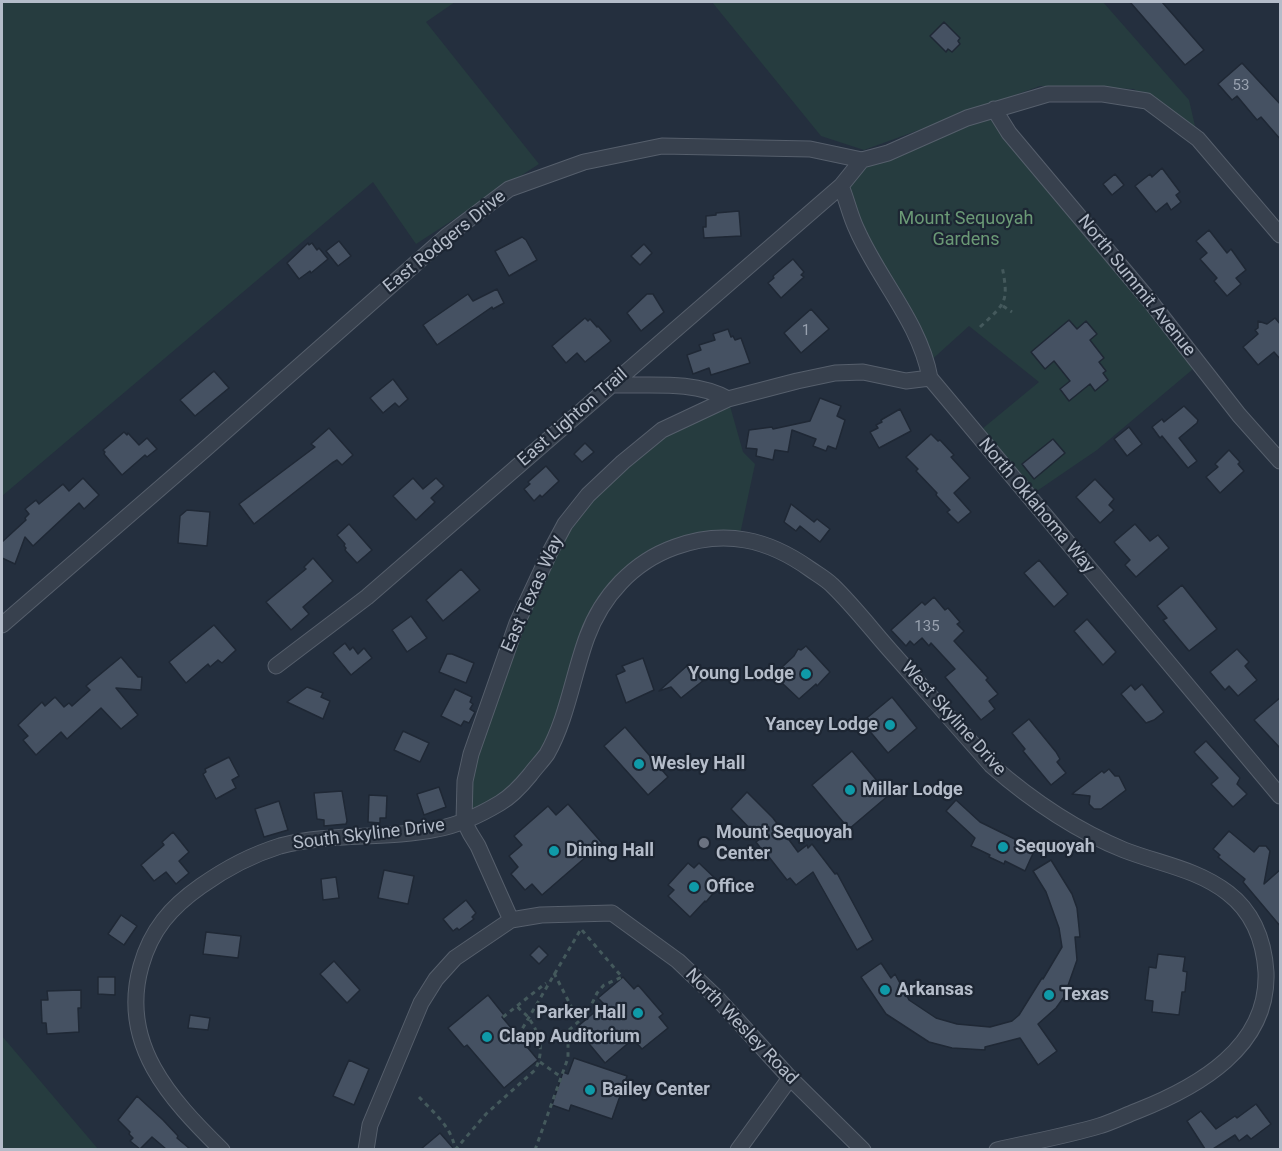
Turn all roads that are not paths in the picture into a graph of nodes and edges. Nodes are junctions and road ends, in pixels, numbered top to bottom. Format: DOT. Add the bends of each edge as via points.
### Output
graph roads {
  1 [pos="994,110"];
  2 [pos="862,160"];
  3 [pos="841,186"];
  4 [pos="1281,235"];
  5 [pos="930,378"];
  6 [pos="612,385"];
  7 [pos="728,399"];
  8 [pos="1281,460"];
  9 [pos="802,564"];
  10 [pos="2,625"];
  11 [pos="276,666"];
  12 [pos="1281,796"];
  13 [pos="464,821"];
  14 [pos="511,920"];
  15 [pos="790,1078"];
  16 [pos="222,1149"];
  17 [pos="366,1149"];
  18 [pos="738,1149"];
  19 [pos="863,1149"];
  20 [pos="997,1149"];
  1 -- 2 [label="street, East Rodgers Drive"];
  1 -- 4 [label="street, East Rodgers Drive" via="1048,94 1103,94 1147,101 1198,139"];
  1 -- 8 [label="street, North Summit Avenue" via="1239,415"];
  2 -- 3 [label="street, East Lighton Trail"];
  2 -- 10 [label="street, East Rodgers Drive" via="810,149 662,146 584,162 509,189 448,235"];
  3 -- 5 [label="street, North Oklahoma Way" via="856,229 918,338"];
  3 -- 6 [label="street, East Lighton Trail"];
  5 -- 7 [label="street, East Texas Way" via="906,381 863,372 835,373"];
  5 -- 12 [label="street, North Oklahoma Way"];
  6 -- 7 [label="street" via="696,387"];
  6 -- 11 [label="street, East Lighton Trail" via="358,604"];
  7 -- 13 [label="street, East Texas Way" via="662,430 588,495 565,524 517,623 471,754 465,781"];
  9 -- 13 [label="street, South Skyline Drive" via="754,540 721,538 690,542 659,553 632,571 614,589 587,636 546,754 519,788"];
  9 -- 20 [label="street, West Skyline Drive" via="831,585 1012,784 1089,834 1204,877 1230,894 1260,933 1265,954 1263,1005 1256,1023 1230,1058 1164,1100 1099,1126"];
  13 -- 14 [label="street"];
  13 -- 16 [label="street, South Skyline Drive" via="418,832 319,839 282,846 249,857 216,875 183,898 163,921 146,946 137,981 140,1037 162,1084"];
  14 -- 15 [label="street, North Wesley Road" via="541,915 582,921 612,913 678,961"];
  14 -- 17 [label="street" via="455,958 421,1003 370,1125"];
  15 -- 18 [label="street"];
  15 -- 19 [label="street, North Wesley Road"];
}
